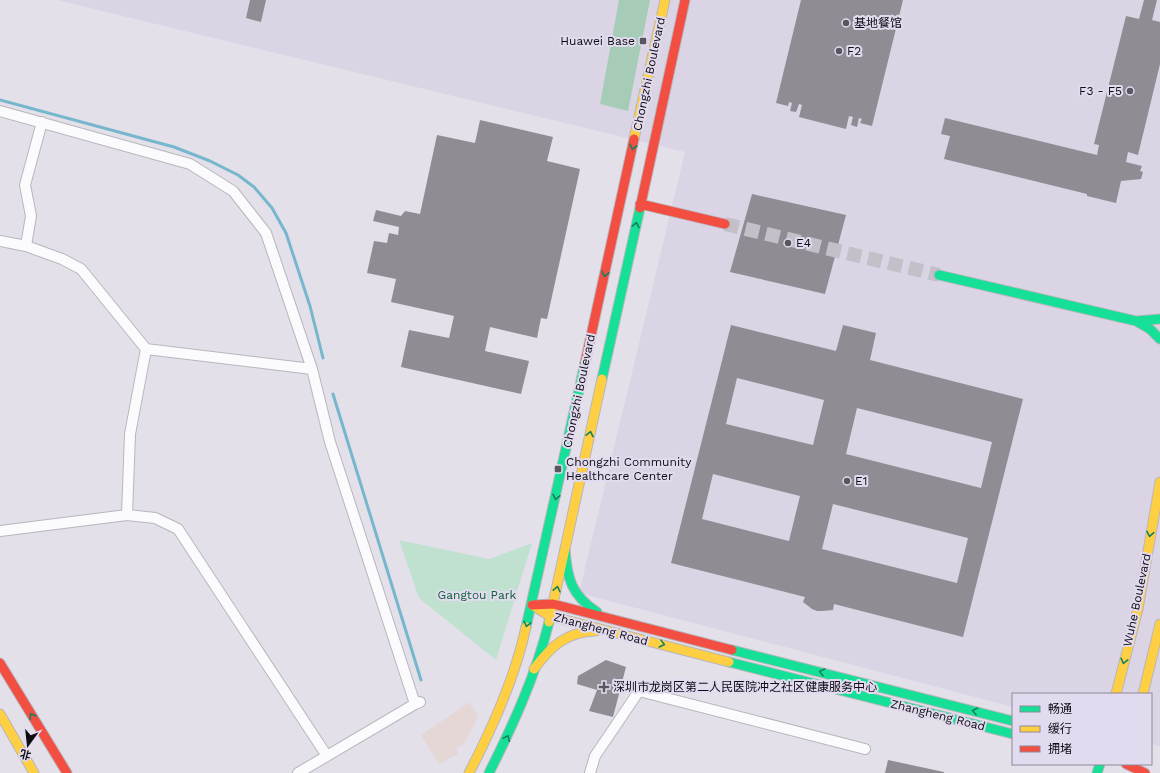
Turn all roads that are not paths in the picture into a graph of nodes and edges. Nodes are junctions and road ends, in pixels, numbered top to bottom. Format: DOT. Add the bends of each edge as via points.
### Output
graph roads {
  1 [pos="665,0"];
  2 [pos="685,0"];
  3 [pos="0,111"];
  4 [pos="42,122"];
  5 [pos="640,204"];
  6 [pos="725,224"];
  7 [pos="0,241"];
  8 [pos="26,246"];
  9 [pos="939,275"];
  10 [pos="1160,319"];
  11 [pos="1136,321"];
  12 [pos="1160,339"];
  13 [pos="146,349"];
  14 [pos="312,369"];
  15 [pos="1160,482"];
  16 [pos="127,515"];
  17 [pos="0,531"];
  18 [pos="566,549"];
  19 [pos="553,604"];
  20 [pos="532,605"];
  21 [pos="550,616"];
  22 [pos="611,619"];
  23 [pos="1160,624"];
  24 [pos="608,631"];
  25 [pos="0,663"];
  26 [pos="534,669"];
  27 [pos="1116,693"];
  28 [pos="1142,693"];
  29 [pos="0,714"];
  30 [pos="1012,720"];
  31 [pos="1012,734"];
  32 [pos="865,749"];
  33 [pos="327,756"];
  34 [pos="1129,767"];
  35 [pos="34,773"];
  36 [pos="67,773"];
  37 [pos="298,773"];
  38 [pos="469,773"];
  39 [pos="490,773"];
  40 [pos="590,773"];
  41 [pos="1145,773"];
  1 -- 20 [label="main road, Chongzhi Boulevard, one-way"];
  2 -- 5 [label="main road, Chongzhi Boulevard"];
  3 -- 4 [label="street"];
  4 -- 8 [label="street" via="25,185 31,216"];
  4 -- 14 [label="street" via="190,164 233,192 266,234"];
  5 -- 6 [label="main road"];
  18 -- 5 [label="main road, Chongzhi Boulevard, one-way"];
  7 -- 8 [label="street"];
  8 -- 13 [label="street" via="81,269"];
  9 -- 11 [label="main road"];
  10 -- 11 [label="main road"];
  11 -- 12 [label="main road"];
  13 -- 14 [label="street"];
  13 -- 16 [label="street" via="130,434"];
  14 -- 33 [label="street" via="330,442 418,703"];
  15 -- 27 [label="main road, Wuhe Boulevard, one-way" via="1138,609"];
  16 -- 17 [label="street"];
  16 -- 33 [label="street" via="155,518 178,528"];
  19 -- 18 [label="main road, Chongzhi Boulevard, one-way"];
  18 -- 22 [label="main road" via="568,579 574,592 584,604"];
  19 -- 20 [label="main road, Zhangheng Road"];
  19 -- 21 [label="main road, Chongzhi Boulevard"];
  19 -- 22 [label="main road, Zhangheng Road"];
  20 -- 21 [label="main road, Zhangheng Road"];
  20 -- 38 [label="main road, Chongzhi Boulevard, one-way" via="506,694"];
  21 -- 24 [label="main road, Zhangheng Road"];
  21 -- 26 [label="main road, Chongzhi Boulevard"];
  30 -- 22 [label="main road, Zhangheng Road, one-way"];
  23 -- 28 [label="main road"];
  24 -- 26 [label="main road" via="588,630 560,640"];
  24 -- 31 [label="main road, Zhangheng Road, one-way"];
  36 -- 25 [label="main road, one-way"];
  39 -- 26 [label="main road, Chongzhi Boulevard, one-way" via="520,708"];
  29 -- 35 [label="main road"];
  32 -- 40 [label="street" via="639,691 595,756"];
  33 -- 37 [label="street"];
  34 -- 41 [label="main road"];
}
